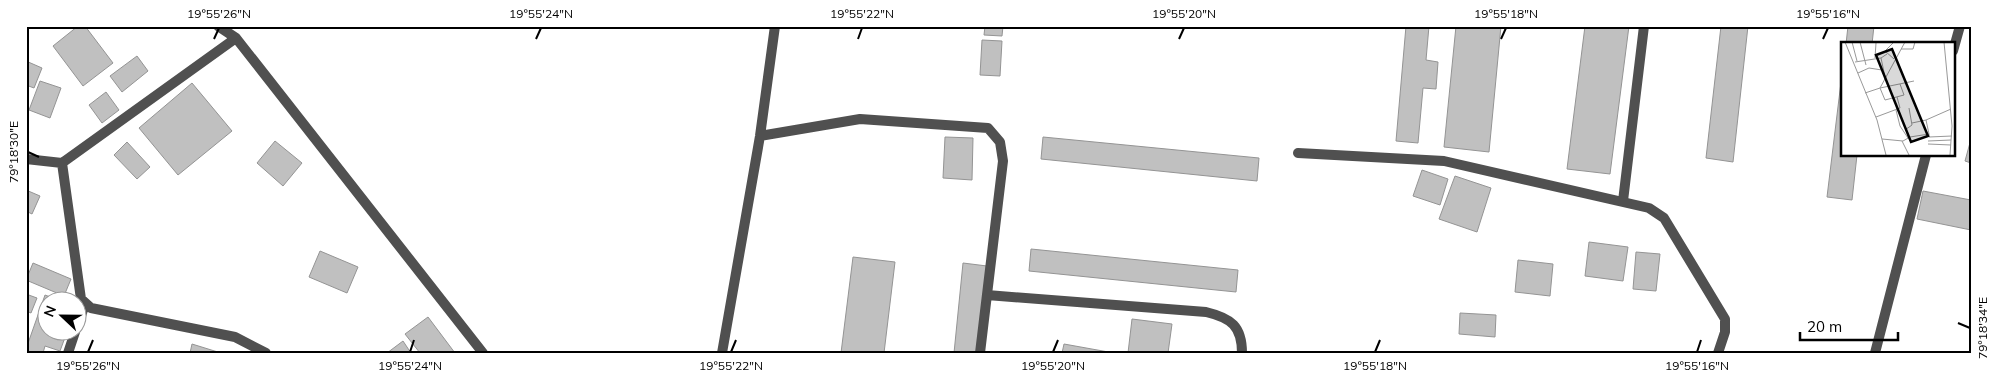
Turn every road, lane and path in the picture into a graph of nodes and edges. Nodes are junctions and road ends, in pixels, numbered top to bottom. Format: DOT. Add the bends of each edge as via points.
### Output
graph roads {
  1 [pos="218,26"];
  2 [pos="775,26"];
  3 [pos="1644,26"];
  4 [pos="1960,26"];
  5 [pos="236,38"];
  6 [pos="1954,47"];
  7 [pos="760,136"];
  8 [pos="1298,153"];
  9 [pos="1926,156"];
  10 [pos="26,159"];
  11 [pos="62,163"];
  12 [pos="1623,201"];
  13 [pos="80,292"];
  14 [pos="987,295"];
  15 [pos="88,306"];
  16 [pos="266,353"];
  17 [pos="483,353"];
  18 [pos="722,353"];
  19 [pos="980,353"];
  20 [pos="1242,353"];
  21 [pos="1718,353"];
  22 [pos="1875,353"];
  1 -- 5 [label="street"];
  2 -- 7 [label="street"];
  3 -- 12 [label="street"];
  4 -- 6 [label="street"];
  5 -- 11 [label="street"];
  5 -- 17 [label="street"];
  7 -- 14 [label="street" via="860,119 988,128 1000,142 1003,161"];
  7 -- 18 [label="street"];
  8 -- 12 [label="street" via="1444,161"];
  9 -- 22 [label="street"];
  10 -- 11 [label="street"];
  11 -- 13 [label="street"];
  12 -- 21 [label="street" via="1649,208 1664,218 1725,319 1725,332"];
  14 -- 19 [label="street"];
  14 -- 20 [label="street" via="1206,312 1222,316 1240,332"];
  15 -- 16 [label="street" via="234,337"];
}
